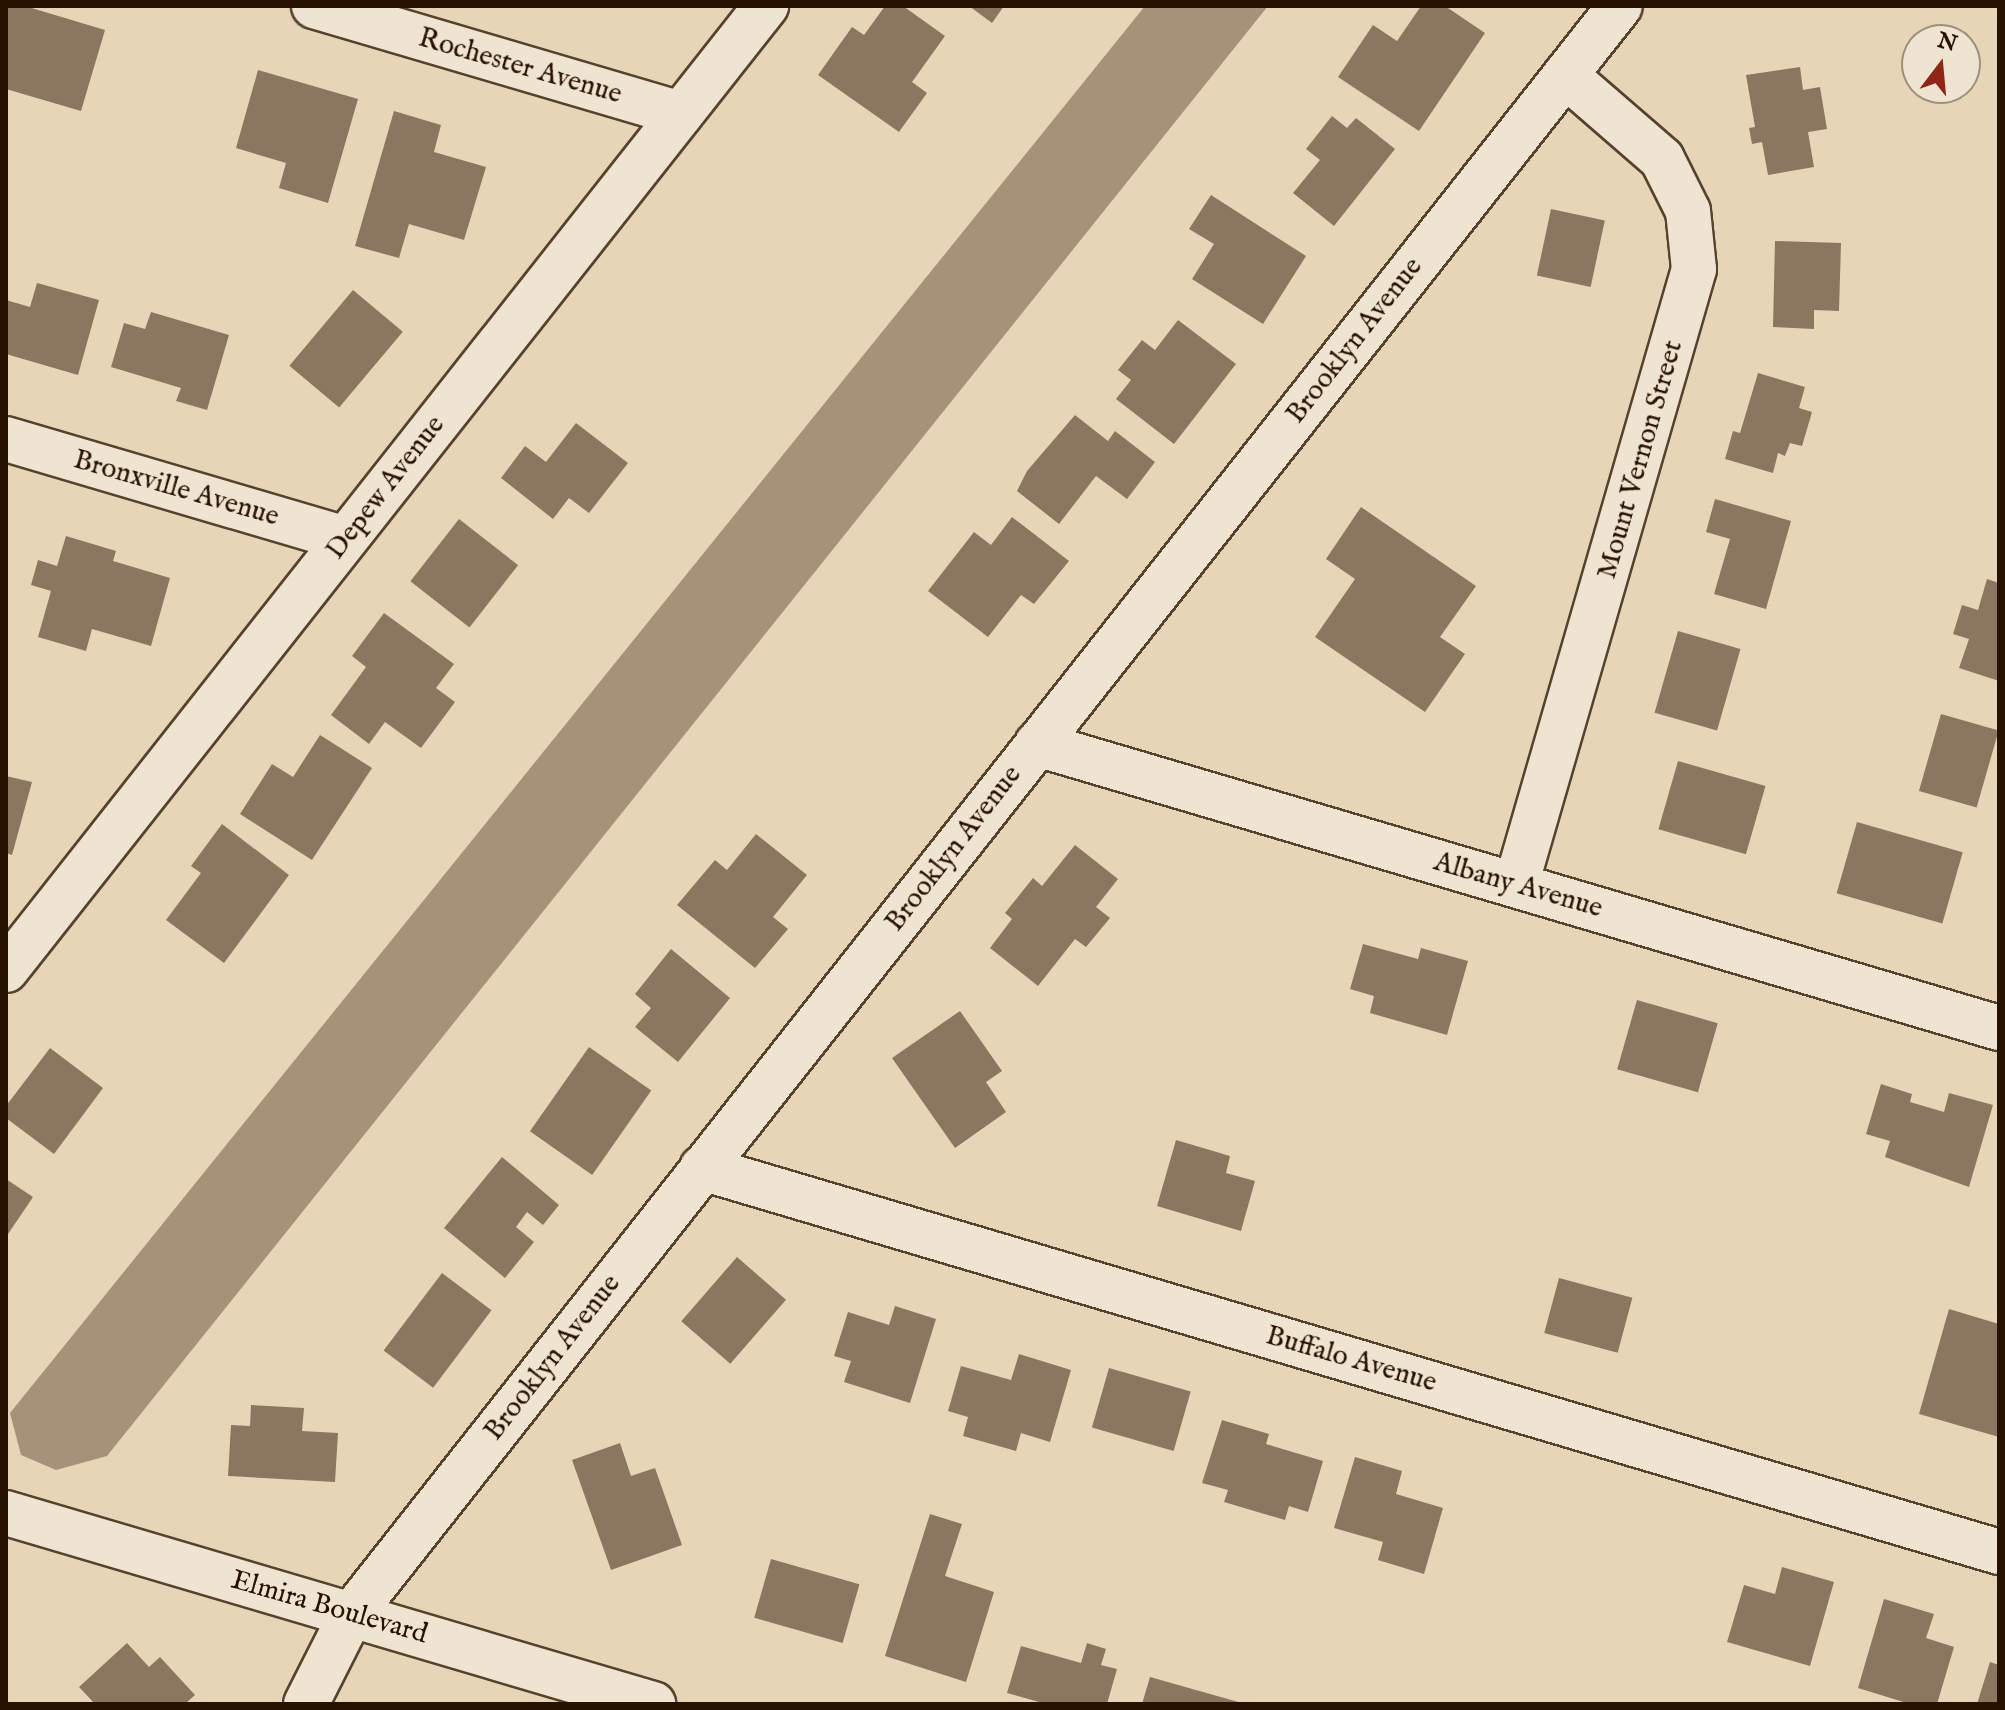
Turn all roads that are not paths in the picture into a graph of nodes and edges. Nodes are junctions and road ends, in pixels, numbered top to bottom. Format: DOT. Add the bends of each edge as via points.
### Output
graph roads {
  1 [pos="314,6"];
  2 [pos="766,6"];
  3 [pos="1620,6"];
  4 [pos="1565,75"];
  5 [pos="680,114"];
  6 [pos="6,439"];
  7 [pos="345,539"];
  8 [pos="1037,744"];
  9 [pos="1516,885"];
  10 [pos="7,966"];
  11 [pos="1999,1027"];
  12 [pos="702,1168"];
  13 [pos="6,1513"];
  14 [pos="1999,1552"];
  15 [pos="351,1615"];
  16 [pos="306,1704"];
  17 [pos="653,1704"];
  1 -- 5 [label="street, Rochester Avenue"];
  2 -- 5 [label="street, Depew Avenue"];
  3 -- 4 [label="street, Brooklyn Avenue"];
  4 -- 8 [label="street, Brooklyn Avenue"];
  4 -- 9 [label="street, Mount Vernon Street" via="1662,159 1688,211 1694,269"];
  5 -- 7 [label="street, Depew Avenue"];
  6 -- 7 [label="street, Bronxville Avenue"];
  7 -- 10 [label="street, Depew Avenue"];
  8 -- 9 [label="street, Albany Avenue"];
  8 -- 12 [label="street, Brooklyn Avenue"];
  9 -- 11 [label="street, Albany Avenue"];
  12 -- 14 [label="street, Buffalo Avenue"];
  12 -- 15 [label="street, Brooklyn Avenue"];
  13 -- 15 [label="street, Elmira Boulevard"];
  15 -- 16 [label="street, Brooklyn Avenue"];
  15 -- 17 [label="street, Elmira Boulevard"];
}
